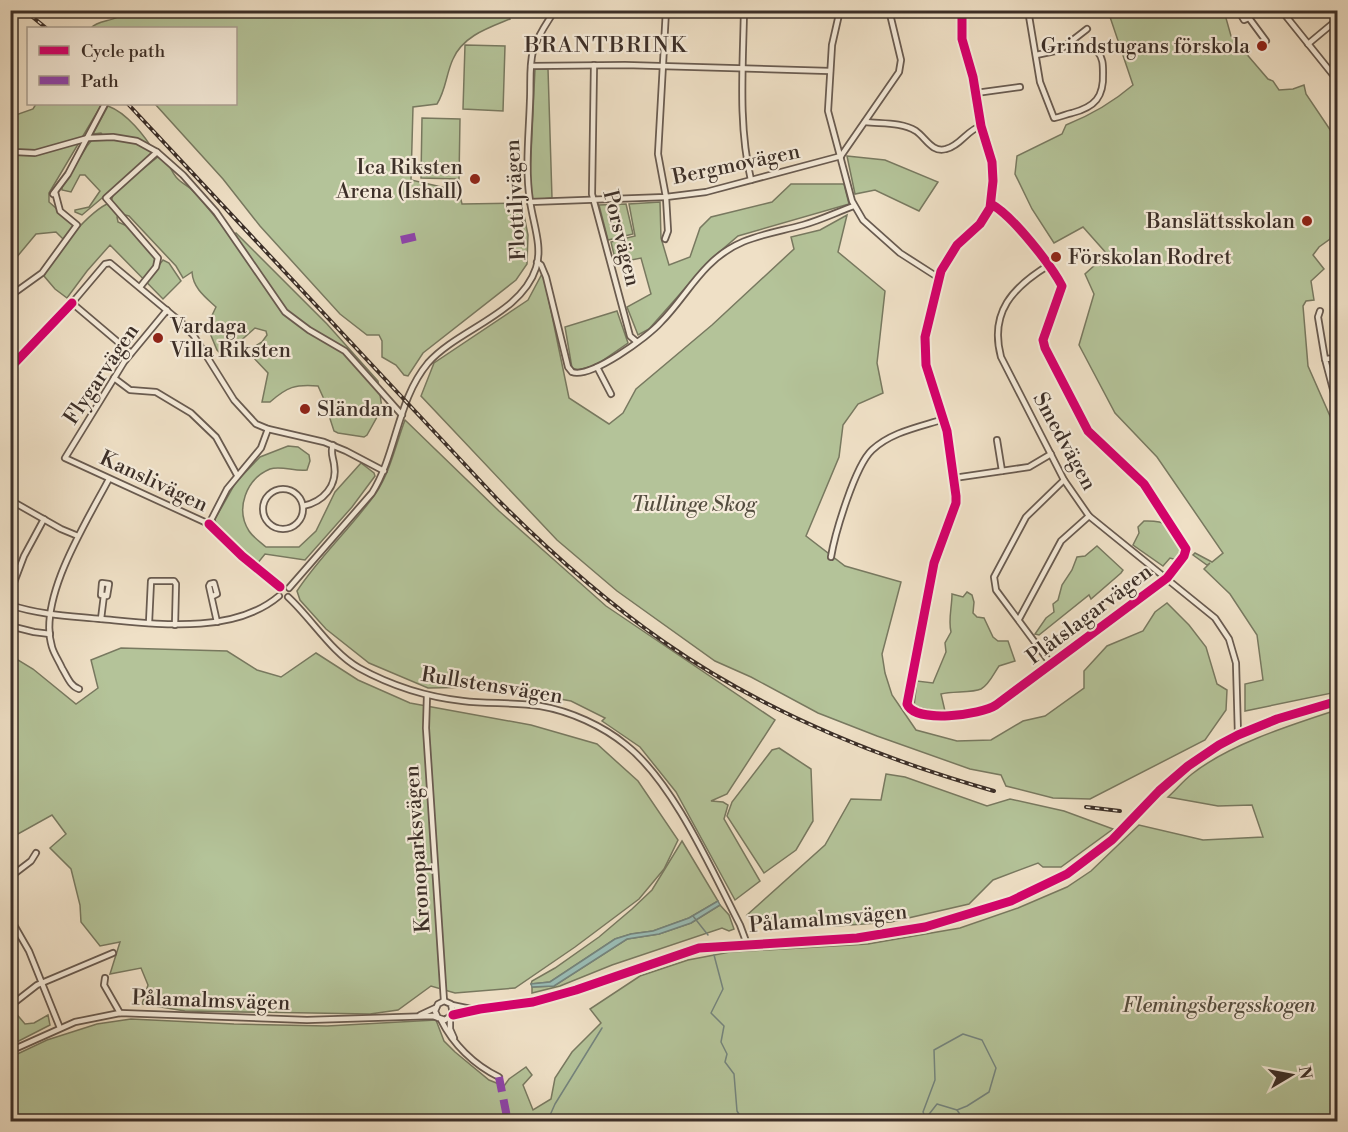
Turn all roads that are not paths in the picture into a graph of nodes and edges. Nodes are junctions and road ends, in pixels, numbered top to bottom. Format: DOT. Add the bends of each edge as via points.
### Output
graph roads {
  1 [pos="555,10"];
  2 [pos="666,10"];
  3 [pos="744,10"];
  4 [pos="840,10"];
  5 [pos="889,10"];
  6 [pos="962,10"];
  7 [pos="1028,10"];
  8 [pos="1238,10"];
  9 [pos="1281,10"];
  10 [pos="1338,19"];
  11 [pos="1087,29"];
  12 [pos="1266,41"];
  13 [pos="1308,44"];
  14 [pos="1097,51"];
  15 [pos="1036,55"];
  16 [pos="594,65"];
  17 [pos="531,66"];
  18 [pos="663,67"];
  19 [pos="742,69"];
  20 [pos="1330,70"];
  21 [pos="830,71"];
  22 [pos="1338,72"];
  23 [pos="1338,81"];
  24 [pos="1020,87"];
  25 [pos="976,93"];
  26 [pos="104,105"];
  27 [pos="865,122"];
  28 [pos="981,126"];
  29 [pos="88,138"];
  30 [pos="10,149"];
  31 [pos="157,152"];
  32 [pos="841,156"];
  33 [pos="751,180"];
  34 [pos="666,197"];
  35 [pos="593,200"];
  36 [pos="530,201"];
  37 [pos="991,204"];
  38 [pos="854,206"];
  39 [pos="665,239"];
  40 [pos="537,262"];
  41 [pos="1050,265"];
  42 [pos="939,278"];
  43 [pos="140,287"];
  44 [pos="10,296"];
  45 [pos="72,303"];
  46 [pos="167,310"];
  47 [pos="1320,311"];
  48 [pos="637,342"];
  49 [pos="131,353"];
  50 [pos="1325,358"];
  51 [pos="1338,358"];
  52 [pos="597,367"];
  53 [pos="10,368"];
  54 [pos="114,378"];
  55 [pos="611,394"];
  56 [pos="1336,398"];
  57 [pos="402,415"];
  58 [pos="1338,417"];
  59 [pos="944,418"];
  60 [pos="268,429"];
  61 [pos="997,440"];
  62 [pos="333,445"];
  63 [pos="1051,454"];
  64 [pos="65,458"];
  65 [pos="384,471"];
  66 [pos="1002,471"];
  67 [pos="237,475"];
  68 [pos="109,478"];
  69 [pos="954,478"];
  70 [pos="1064,480"];
  71 [pos="10,500"];
  72 [pos="303,506"];
  73 [pos="1089,516"];
  74 [pos="44,519"];
  75 [pos="209,524"];
  76 [pos="78,536"];
  77 [pos="831,557"];
  78 [pos="1167,578"];
  79 [pos="280,587"];
  80 [pos="289,588"];
  81 [pos="10,593"];
  82 [pos="104,595"];
  83 [pos="213,596"];
  84 [pos="279,596"];
  85 [pos="288,597"];
  86 [pos="10,605"];
  87 [pos="50,614"];
  88 [pos="101,619"];
  89 [pos="1019,620"];
  90 [pos="217,622"];
  91 [pos="149,624"];
  92 [pos="175,625"];
  93 [pos="10,626"];
  94 [pos="50,634"];
  95 [pos="1051,664"];
  96 [pos="79,689"];
  97 [pos="427,695"];
  98 [pos="1338,701"];
  99 [pos="1238,735"];
  100 [pos="36,853"];
  101 [pos="10,877"];
  102 [pos="10,918"];
  103 [pos="747,944"];
  104 [pos="112,953"];
  105 [pos="105,978"];
  106 [pos="41,983"];
  107 [pos="444,1001"];
  108 [pos="452,1005"];
  109 [pos="10,1006"];
  110 [pos="435,1008"];
  111 [pos="480,1009"];
  112 [pos="120,1013"];
  113 [pos="417,1016"];
  114 [pos="451,1017"];
  115 [pos="439,1019"];
  116 [pos="60,1028"];
  117 [pos="456,1043"];
  118 [pos="10,1051"];
  119 [pos="499,1077"];
  1 -- 17 [label="street, Flottiljvägen" via="533,49"];
  2 -- 18 [label="street"];
  3 -- 19 [label="street"];
  4 -- 21 [label="street"];
  5 -- 27 [label="street" via="900,66"];
  6 -- 25 [label="street" via="962,39"];
  7 -- 15 [label="street"];
  8 -- 12 [label="street"];
  9 -- 13 [label="street"];
  10 -- 13 [label="street"];
  11 -- 15 [label="street" via="1060,50"];
  13 -- 20 [label="street"];
  14 -- 15 [label="street" via="1103,67 1100,94 1088,108 1057,118 1044,94"];
  16 -- 17 [label="street"];
  16 -- 18 [label="street"];
  16 -- 35 [label="street, Porsvägen"];
  17 -- 36 [label="street, Flottiljvägen" via="527,177"];
  18 -- 19 [label="street"];
  18 -- 34 [label="street" via="658,161"];
  19 -- 21 [label="street"];
  19 -- 33 [label="street" via="746,158"];
  20 -- 22 [label="street"];
  20 -- 23 [label="street"];
  21 -- 32 [label="street" via="828,111"];
  24 -- 25 [label="street"];
  25 -- 28 [label="street"];
  26 -- 29 [label="street"];
  27 -- 28 [label="street" via="905,126 941,150 951,148"];
  27 -- 32 [label="street"];
  28 -- 37 [label="street" via="992,162"];
  29 -- 30 [label="street" via="35,153"];
  29 -- 31 [label="street" via="137,141"];
  29 -- 44 [label="street" via="54,193 60,211 77,225 42,273"];
  31 -- 43 [label="street" via="106,198 158,258 156,267"];
  31 -- 57 [label="street" via="216,212 285,312 345,351"];
  32 -- 33 [label="street, Bergmovägen"];
  32 -- 38 [label="street"];
  33 -- 34 [label="street, Bergmovägen"];
  34 -- 35 [label="street, Bergmovägen"];
  34 -- 39 [label="street"];
  35 -- 36 [label="street, Bergmovägen"];
  35 -- 48 [label="street, Porsvägen" via="630,336"];
  36 -- 40 [label="street, Flottiljvägen"];
  37 -- 41 [label="street, Plåtslagarvägen" via="1005,214"];
  37 -- 42 [label="street" via="980,224 945,261"];
  38 -- 42 [label="street" via="863,220 900,253"];
  38 -- 48 [label="street" via="804,225 748,238 724,251 662,322"];
  40 -- 52 [label="street" via="546,277 568,367 577,374"];
  40 -- 57 [label="street, Flottiljvägen" via="526,288 514,300 428,363 414,384"];
  41 -- 63 [label="street, Smedvägen" via="1013,293 1003,309 997,335 1001,357"];
  41 -- 78 [label="street, Plåtslagarvägen" via="1062,286 1043,340 1045,348 1088,431 1142,481 1185,546 1184,556"];
  42 -- 59 [label="street" via="925,345 929,375"];
  43 -- 45 [label="street" via="110,263 105,264"];
  43 -- 46 [label="street"];
  45 -- 49 [label="street"];
  45 -- 53 [label="street"];
  46 -- 49 [label="street, Flygarvägen"];
  46 -- 60 [label="street" via="194,336 234,400 256,424"];
  47 -- 50 [label="street"];
  48 -- 52 [label="street"];
  49 -- 54 [label="street, Flygarvägen"];
  50 -- 51 [label="street"];
  50 -- 56 [label="street"];
  52 -- 55 [label="street"];
  54 -- 64 [label="street, Flygarvägen"];
  54 -- 67 [label="street" via="130,390 156,392 191,413 216,437"];
  56 -- 58 [label="street" via="1334,409"];
  57 -- 65 [label="street, Flottiljvägen"];
  59 -- 69 [label="street"];
  59 -- 77 [label="street" via="894,435 867,455"];
  60 -- 62 [label="street"];
  60 -- 67 [label="street" via="259,452"];
  61 -- 66 [label="street"];
  62 -- 65 [label="street"];
  62 -- 72 [label="street" via="332,485 325,496"];
  63 -- 66 [label="street" via="1029,467"];
  63 -- 70 [label="street, Smedvägen"];
  64 -- 68 [label="street, Kanslivägen"];
  65 -- 80 [label="street, Flottiljvägen" via="362,506"];
  66 -- 69 [label="street"];
  67 -- 75 [label="street"];
  68 -- 75 [label="street, Kanslivägen"];
  68 -- 76 [label="street"];
  69 -- 95 [label="street, Plåtslagarvägen" via="956,503 929,583 909,709 939,717 990,710"];
  70 -- 73 [label="street, Smedvägen"];
  70 -- 89 [label="street" via="1026,517 994,577 996,590"];
  71 -- 74 [label="street"];
  72 -- 72 [label="street" via="300,519 287,528 270,524 264,511 269,494 282,489 297,494"];
  73 -- 78 [label="street, Smedvägen"];
  73 -- 89 [label="street" via="1061,542"];
  74 -- 76 [label="street"];
  74 -- 81 [label="street"];
  75 -- 79 [label="street, Kanslivägen"];
  76 -- 87 [label="street" via="55,591"];
  78 -- 95 [label="street, Plåtslagarvägen"];
  78 -- 99 [label="street, Smedvägen" via="1215,618 1229,639 1236,663"];
  79 -- 80 [label="street"];
  79 -- 84 [label="street"];
  80 -- 85 [label="street"];
  82 -- 88 [label="street"];
  83 -- 90 [label="street"];
  84 -- 85 [label="street"];
  84 -- 90 [label="street" via="251,612"];
  85 -- 97 [label="street, Rullstensvägen" via="351,663 395,685"];
  86 -- 87 [label="street"];
  87 -- 88 [label="street"];
  87 -- 94 [label="street"];
  88 -- 91 [label="street"];
  89 -- 95 [label="street"];
  90 -- 92 [label="street"];
  91 -- 92 [label="street"];
  91 -- 92 [label="street" via="152,581 174,581"];
  93 -- 94 [label="street"];
  94 -- 96 [label="street" via="57,658"];
  97 -- 103 [label="street, Rullstensvägen" via="550,708 599,727 627,745 670,796"];
  97 -- 107 [label="street, Kronoparksvägen"];
  98 -- 99 [label="street, Pålamalmsvägen"];
  99 -- 103 [label="street, Pålamalmsvägen" via="1188,766 1112,840 1067,874 1011,900 925,927 857,938"];
  100 -- 101 [label="street"];
  102 -- 106 [label="street"];
  103 -- 111 [label="street, Pålamalmsvägen" via="699,948 544,999"];
  104 -- 106 [label="street"];
  105 -- 112 [label="street" via="104,985"];
  106 -- 109 [label="street"];
  106 -- 116 [label="street"];
  107 -- 108 [label="street"];
  107 -- 110 [label="street"];
  108 -- 111 [label="street, Pålamalmsvägen"];
  108 -- 114 [label="street"];
  110 -- 113 [label="street, Pålamalmsvägen"];
  110 -- 115 [label="street"];
  111 -- 114 [label="street, Pålamalmsvägen"];
  112 -- 113 [label="street, Pålamalmsvägen" via="307,1020"];
  112 -- 116 [label="street, Pålamalmsvägen" via="91,1017"];
  113 -- 115 [label="street, Pålamalmsvägen"];
  114 -- 115 [label="street"];
  114 -- 117 [label="street" via="450,1029"];
  115 -- 117 [label="street"];
  116 -- 118 [label="street, Pålamalmsvägen"];
  117 -- 119 [label="street" via="484,1069"];
}
